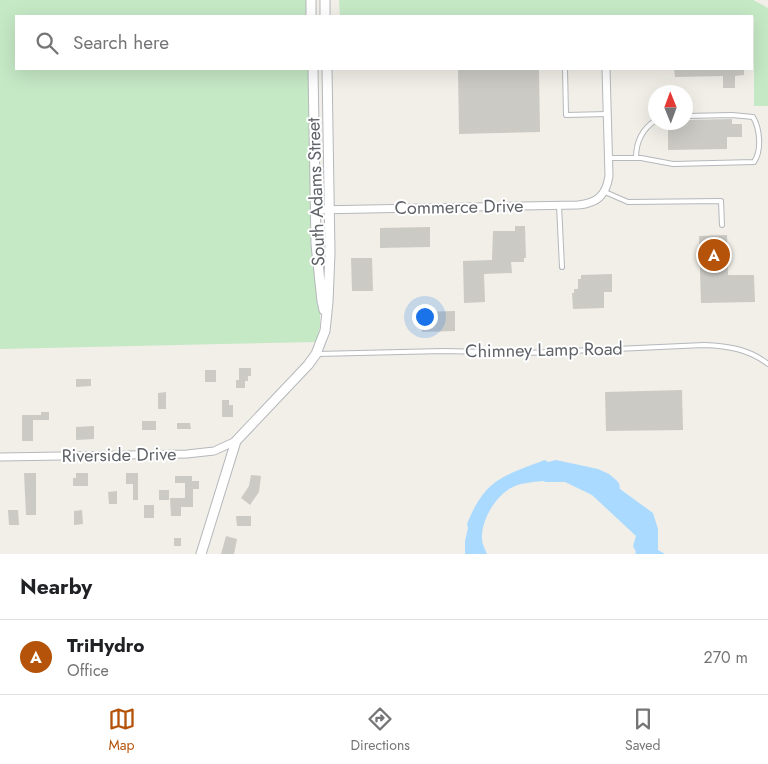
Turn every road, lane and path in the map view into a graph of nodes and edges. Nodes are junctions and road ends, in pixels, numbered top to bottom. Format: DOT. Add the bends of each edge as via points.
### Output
graph roads {
  1 [pos="311,0"];
  2 [pos="325,0"];
  3 [pos="312,15"];
  4 [pos="325,15"];
  5 [pos="313,70"];
  6 [pos="327,70"];
  7 [pos="565,70"];
  8 [pos="606,70"];
  9 [pos="608,114"];
  10 [pos="693,116"];
  11 [pos="648,127"];
  12 [pos="609,158"];
  13 [pos="636,158"];
  14 [pos="603,194"];
  15 [pos="559,205"];
  16 [pos="316,210"];
  17 [pos="330,210"];
  18 [pos="722,225"];
  19 [pos="562,267"];
  20 [pos="326,315"];
  21 [pos="316,354"];
  22 [pos="768,364"];
  23 [pos="236,441"];
  24 [pos="0,457"];
  25 [pos="201,554"];
  1 -- 3 [label="street"];
  2 -- 4 [label="street"];
  5 -- 16 [label="street, South Adams Street"];
  6 -- 17 [label="street, South Adams Street"];
  7 -- 9 [label="lane" via="566,115"];
  8 -- 9 [label="street"];
  9 -- 12 [label="street"];
  10 -- 13 [label="lane" via="732,114 753,117 757,125 759,152 754,162 673,164"];
  11 -- 13 [label="lane" via="638,143"];
  12 -- 13 [label="lane"];
  12 -- 14 [label="street" via="609,176"];
  14 -- 15 [label="street, Commerce Drive" via="587,204"];
  14 -- 18 [label="lane" via="628,202 721,201"];
  15 -- 17 [label="street, Commerce Drive"];
  15 -- 19 [label="lane"];
  16 -- 17 [label="street, Commerce Drive"];
  16 -- 20 [label="street, South Adams Street" via="317,256"];
  17 -- 20 [label="street, South Adams Street"];
  20 -- 21 [label="street, South Adams Street"];
  21 -- 22 [label="lane, Chimney Lamp Road" via="547,352 704,345 743,350"];
  21 -- 23 [label="street, South Adams Street"];
  23 -- 24 [label="street, Riverside Drive" via="214,451 187,454"];
  23 -- 25 [label="street"];
}
